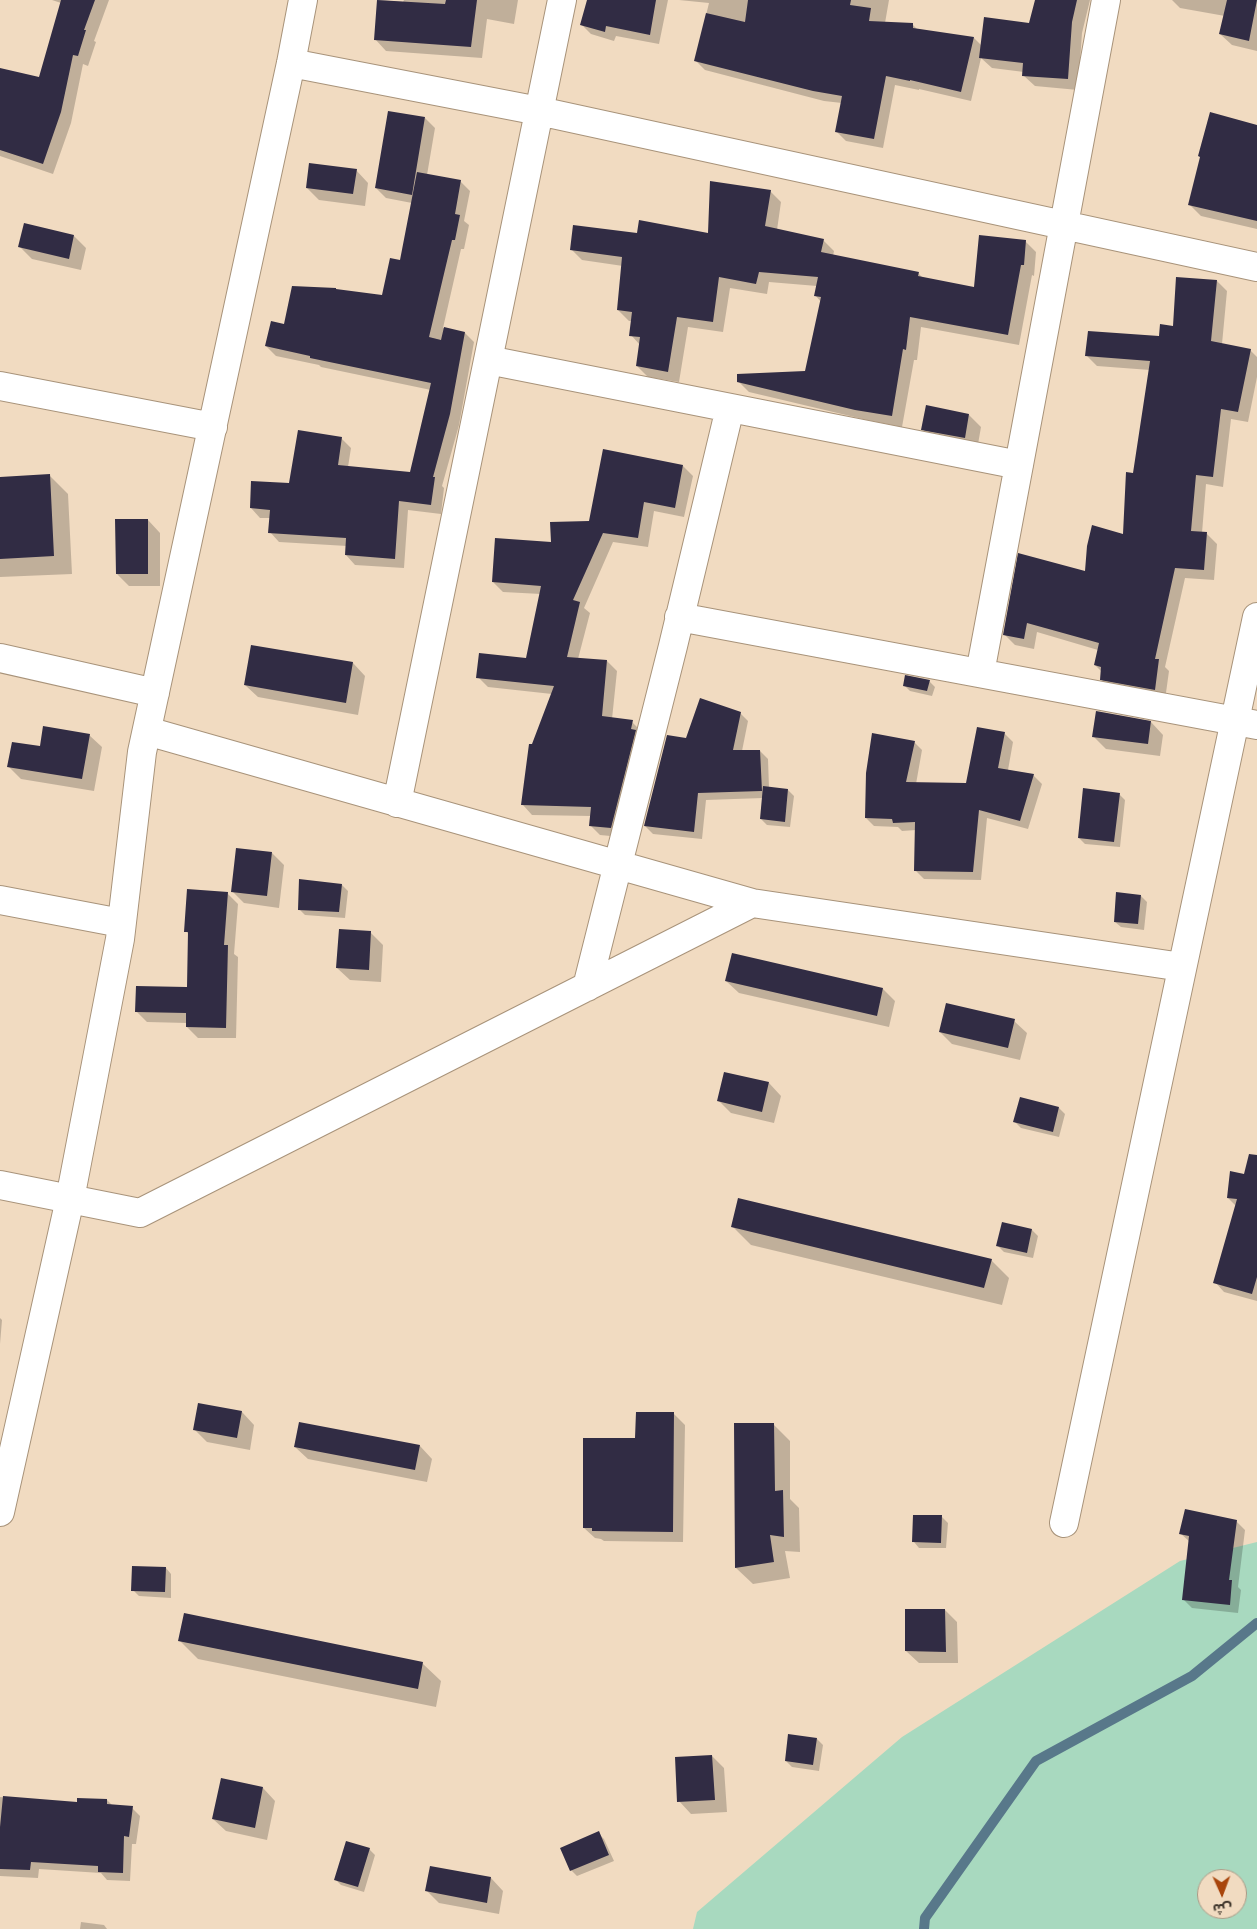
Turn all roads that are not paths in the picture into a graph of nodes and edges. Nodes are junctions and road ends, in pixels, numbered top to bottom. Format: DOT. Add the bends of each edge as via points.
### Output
graph roads {
  1 [pos="303,0"];
  2 [pos="562,0"];
  3 [pos="1106,0"];
  4 [pos="291,63"];
  5 [pos="539,111"];
  6 [pos="1064,225"];
  7 [pos="1257,267"];
  8 [pos="488,360"];
  9 [pos="0,386"];
  10 [pos="730,408"];
  11 [pos="213,427"];
  12 [pos="1019,465"];
  13 [pos="680,617"];
  14 [pos="1257,617"];
  15 [pos="0,658"];
  16 [pos="980,673"];
  17 [pos="155,693"];
  18 [pos="1246,723"];
  19 [pos="147,732"];
  20 [pos="397,803"];
  21 [pos="617,865"];
  22 [pos="0,900"];
  23 [pos="752,903"];
  24 [pos="121,923"];
  25 [pos="1182,967"];
  26 [pos="587,987"];
  27 [pos="0,1185"];
  28 [pos="70,1199"];
  29 [pos="7,1446"];
  30 [pos="0,1512"];
  31 [pos="1064,1523"];
  1 -- 4 [label="street"];
  2 -- 5 [label="street"];
  3 -- 6 [label="street"];
  4 -- 5 [label="street"];
  4 -- 11 [label="street"];
  5 -- 6 [label="street"];
  5 -- 8 [label="street"];
  6 -- 7 [label="street"];
  6 -- 12 [label="street"];
  8 -- 10 [label="street"];
  8 -- 20 [label="street"];
  9 -- 11 [label="street"];
  10 -- 12 [label="street"];
  10 -- 13 [label="street"];
  11 -- 17 [label="street"];
  12 -- 16 [label="street"];
  13 -- 16 [label="street"];
  13 -- 21 [label="street"];
  14 -- 18 [label="street"];
  15 -- 17 [label="street"];
  16 -- 18 [label="street"];
  17 -- 19 [label="street"];
  18 -- 25 [label="street"];
  19 -- 20 [label="street"];
  19 -- 24 [label="street"];
  20 -- 21 [label="street"];
  21 -- 23 [label="street"];
  21 -- 26 [label="street"];
  22 -- 24 [label="street"];
  23 -- 25 [label="street"];
  23 -- 26 [label="street"];
  24 -- 28 [label="street"];
  25 -- 31 [label="street"];
  26 -- 28 [label="street" via="140,1213"];
  27 -- 28 [label="street"];
  28 -- 29 [label="street"];
  29 -- 30 [label="street"];
}
